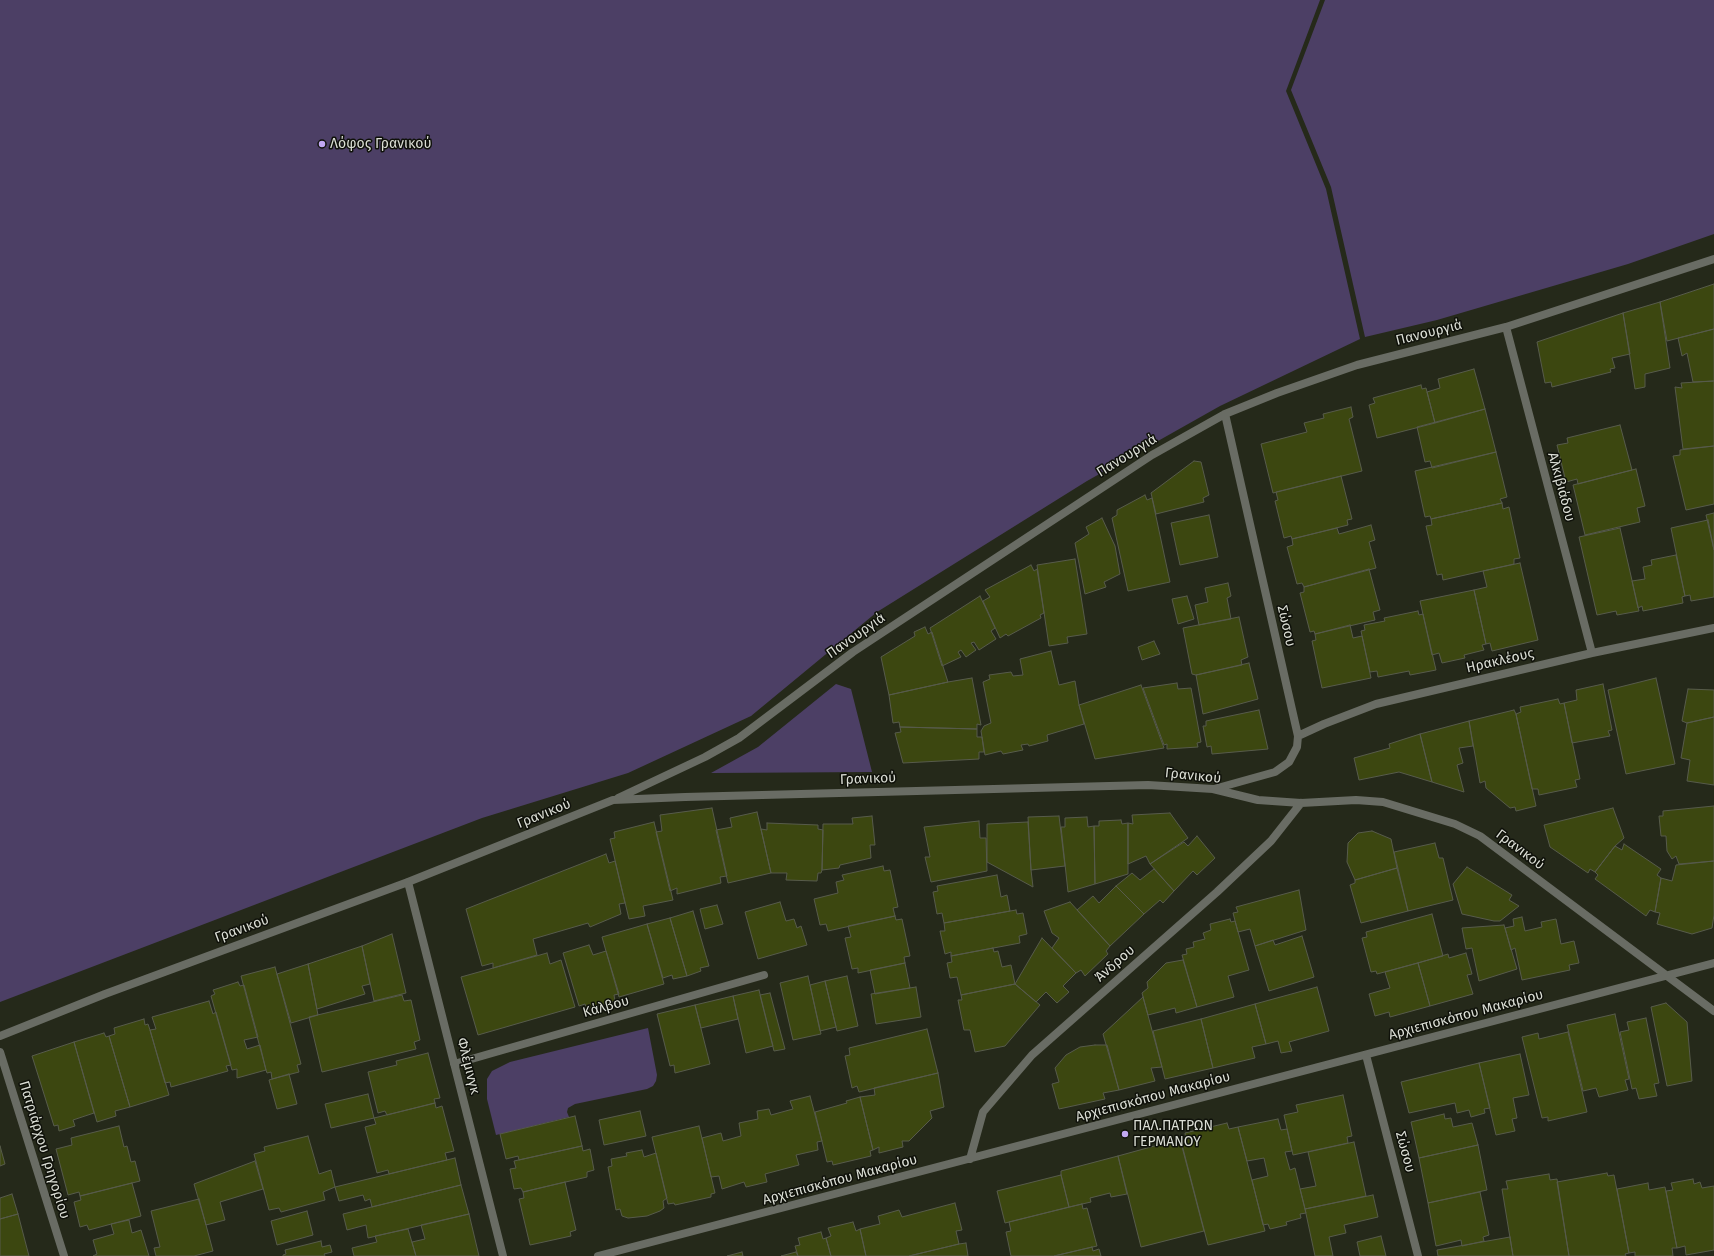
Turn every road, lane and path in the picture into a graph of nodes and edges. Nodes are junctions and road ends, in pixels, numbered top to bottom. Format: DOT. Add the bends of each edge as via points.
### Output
graph roads {
  1 [pos="1714,259"];
  2 [pos="1506,327"];
  3 [pos="1225,414"];
  4 [pos="1714,628"];
  5 [pos="1592,653"];
  6 [pos="1298,736"];
  7 [pos="1213,789"];
  8 [pos="613,800"];
  9 [pos="1301,803"];
  10 [pos="408,882"];
  11 [pos="1714,963"];
  12 [pos="764,975"];
  13 [pos="1666,976"];
  14 [pos="1714,1011"];
  15 [pos="0,1036"];
  16 [pos="0,1052"];
  17 [pos="1366,1055"];
  18 [pos="454,1064"];
  19 [pos="970,1159"];
  20 [pos="64,1256"];
  21 [pos="503,1256"];
  22 [pos="598,1256"];
  23 [pos="1418,1256"];
  1 -- 2 [label="street, Πανουργιά"];
  2 -- 3 [label="street, Πανουργιά" via="1357,365"];
  2 -- 5 [label="street, Αλκιβιάδου"];
  3 -- 6 [label="street, Σώσου"];
  3 -- 8 [label="street, Πανουργιά" via="1152,455 853,652 739,738 705,757"];
  4 -- 5 [label="street, Ηρακλέους"];
  5 -- 6 [label="street, Ηρακλέους" via="1376,704"];
  6 -- 7 [label="street, Σώσου" via="1297,747 1289,762 1275,772"];
  7 -- 8 [label="street, Γρανικού" via="1140,785"];
  7 -- 9 [label="street, Γρανικού" via="1258,800"];
  8 -- 10 [label="street, Γρανικού"];
  9 -- 13 [label="street, Γρανικού" via="1356,800 1383,802 1461,827 1480,836"];
  9 -- 19 [label="street, Άνδρου" via="1271,841 1032,1054 983,1112"];
  10 -- 15 [label="street, Γρανικού" via="112,991"];
  10 -- 18 [label="street, Φλέμινγκ"];
  11 -- 13 [label="street, Αρχιεπισκόπου Μακαρίου"];
  12 -- 18 [label="street, Κάλβου"];
  13 -- 14 [label="street, Γρανικού"];
  13 -- 17 [label="street, Αρχιεπισκόπου Μακαρίου"];
  16 -- 20 [label="street, Πατριάρχου Γρηγορίου"];
  17 -- 19 [label="street, Αρχιεπισκόπου Μακαρίου"];
  17 -- 23 [label="street, Σώσου"];
  18 -- 21 [label="street, Φλέμινγκ"];
  19 -- 22 [label="street, Αρχιεπισκόπου Μακαρίου"];
}
